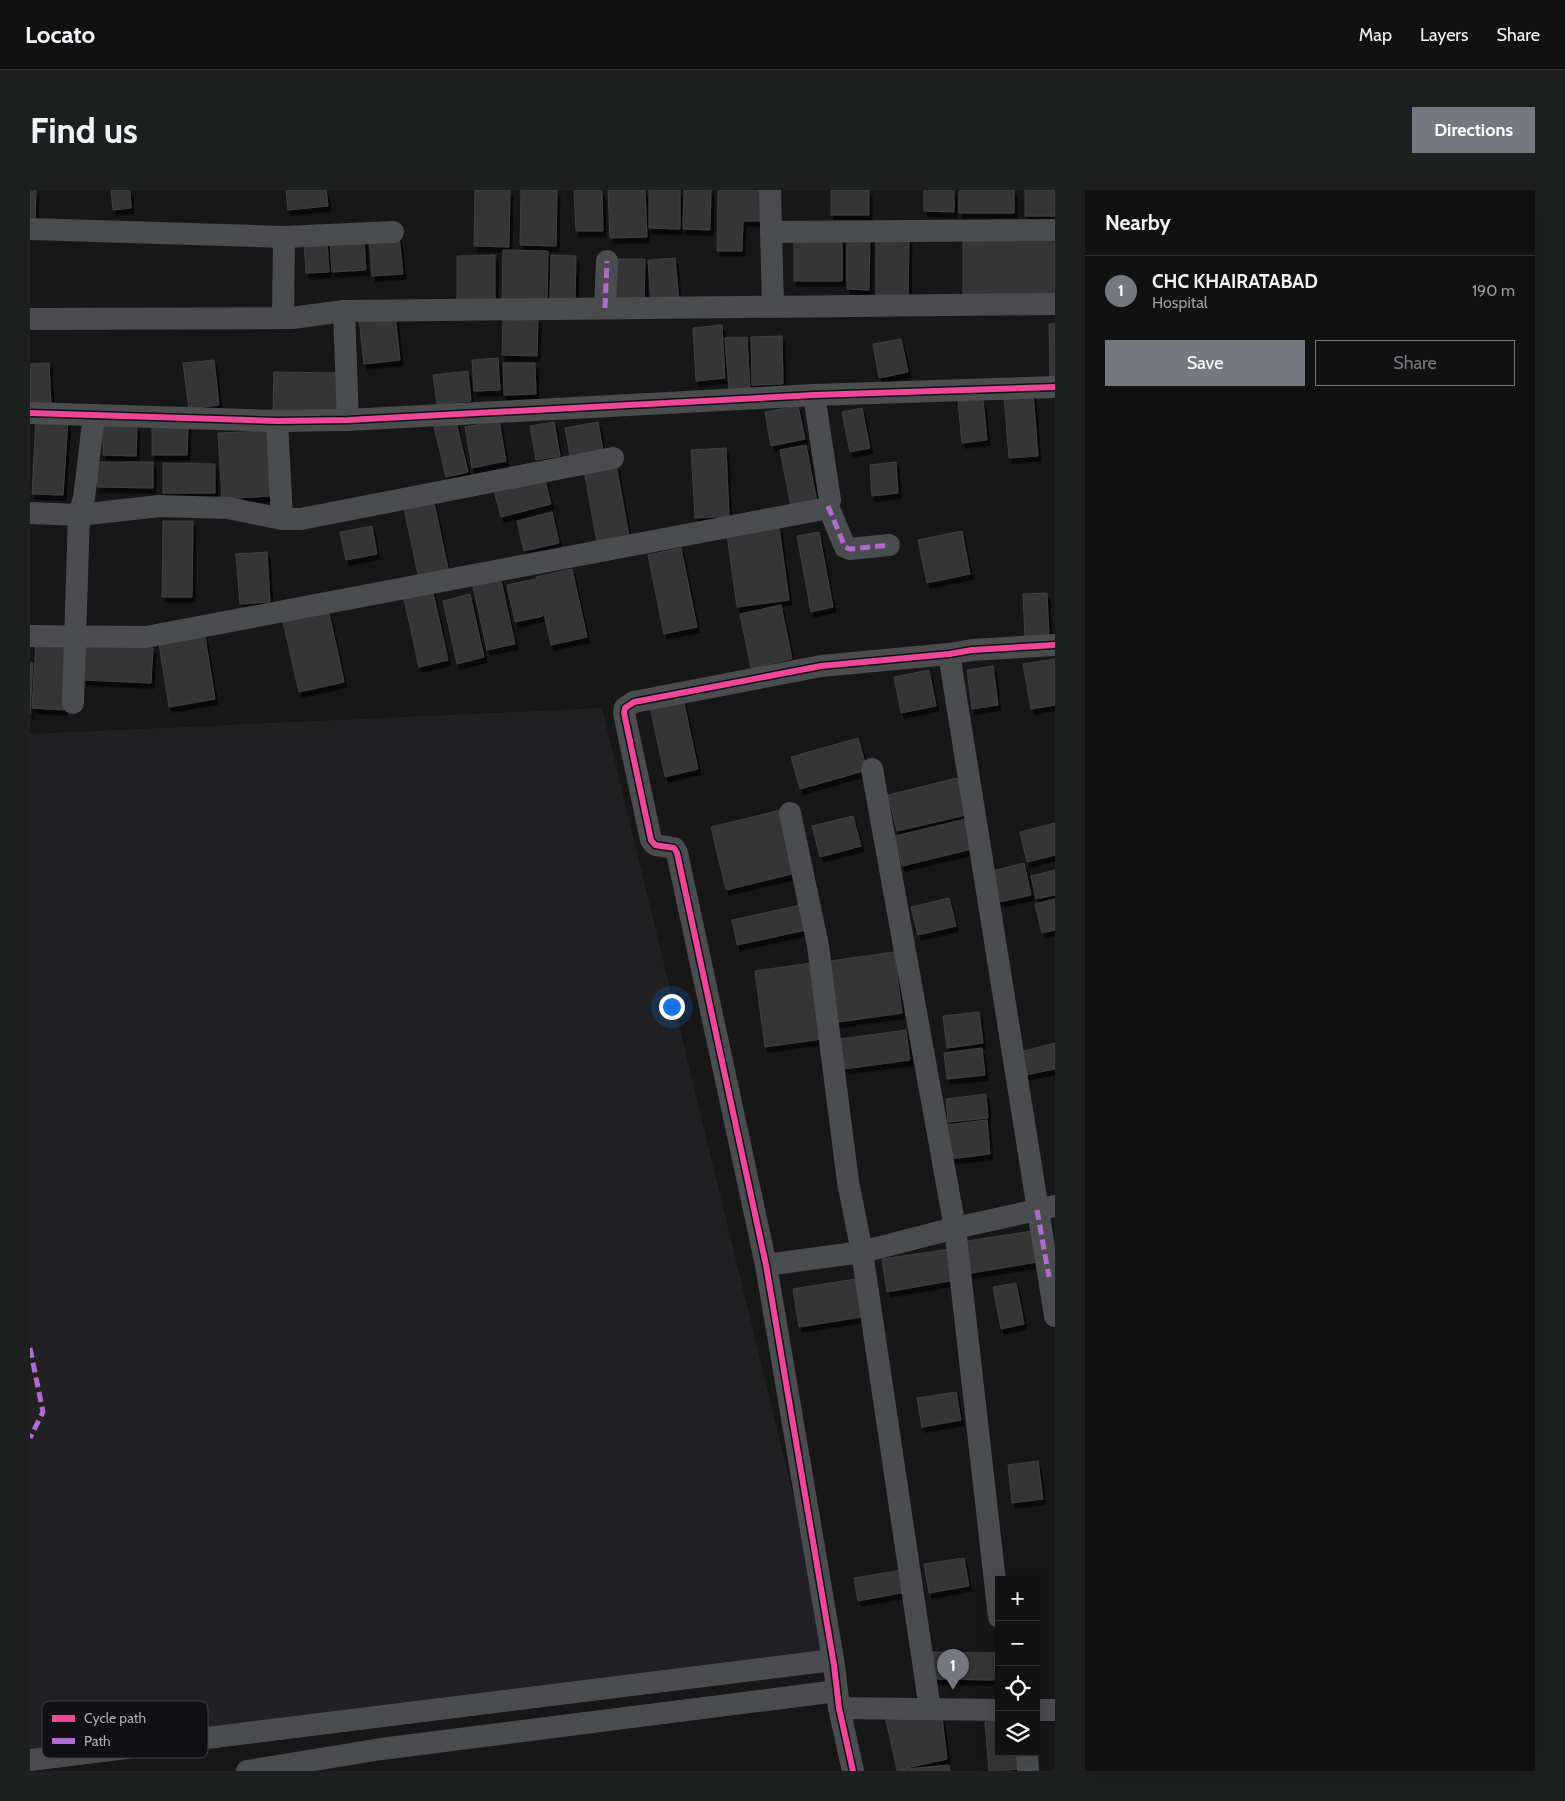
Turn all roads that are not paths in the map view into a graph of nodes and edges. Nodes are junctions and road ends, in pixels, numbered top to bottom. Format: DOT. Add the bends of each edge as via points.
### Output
graph roads {
  1 [pos="770,190"];
  2 [pos="30,229"];
  3 [pos="1055,230"];
  4 [pos="393,232"];
  5 [pos="771,232"];
  6 [pos="284,237"];
  7 [pos="607,261"];
  8 [pos="1055,304"];
  9 [pos="773,307"];
  10 [pos="605,308"];
  11 [pos="344,311"];
  12 [pos="284,318"];
  13 [pos="30,319"];
  14 [pos="1055,387"];
  15 [pos="814,395"];
  16 [pos="30,413"];
  17 [pos="94,416"];
  18 [pos="277,420"];
  19 [pos="348,420"];
  20 [pos="613,458"];
  21 [pos="828,506"];
  22 [pos="30,513"];
  23 [pos="79,515"];
  24 [pos="282,519"];
  25 [pos="889,546"];
  26 [pos="30,636"];
  27 [pos="76,637"];
  28 [pos="1055,645"];
  29 [pos="949,654"];
  30 [pos="73,703"];
  31 [pos="872,769"];
  32 [pos="790,813"];
  33 [pos="1046,1208"];
  34 [pos="955,1228"];
  35 [pos="862,1252"];
  36 [pos="766,1265"];
  37 [pos="1055,1316"];
  38 [pos="995,1582"];
  39 [pos="833,1660"];
  40 [pos="838,1700"];
  41 [pos="930,1709"];
  42 [pos="995,1710"];
  43 [pos="1040,1710"];
  44 [pos="1055,1710"];
  45 [pos="252,1733"];
  46 [pos="208,1738"];
  47 [pos="1027,1756"];
  48 [pos="46,1758"];
  49 [pos="30,1760"];
  50 [pos="250,1770"];
  51 [pos="853,1771"];
  52 [pos="1028,1771"];
  1 -- 5 [label="street"];
  2 -- 6 [label="street"];
  3 -- 5 [label="street"];
  4 -- 6 [label="street"];
  5 -- 9 [label="street"];
  6 -- 12 [label="street"];
  7 -- 10 [label="street"];
  8 -- 9 [label="street"];
  9 -- 10 [label="street"];
  10 -- 11 [label="street"];
  11 -- 12 [label="street"];
  11 -- 19 [label="street"];
  12 -- 13 [label="street"];
  14 -- 15 [label="street"];
  15 -- 19 [label="street"];
  15 -- 21 [label="street" via="830,500"];
  16 -- 17 [label="street"];
  17 -- 18 [label="street"];
  17 -- 23 [label="street"];
  18 -- 19 [label="street"];
  18 -- 24 [label="street"];
  20 -- 24 [label="street" via="301,519"];
  21 -- 25 [label="street" via="845,548"];
  21 -- 27 [label="street" via="146,637"];
  22 -- 23 [label="street"];
  23 -- 24 [label="street" via="159,506 228,508"];
  23 -- 27 [label="street"];
  26 -- 27 [label="street"];
  27 -- 30 [label="street"];
  28 -- 29 [label="street"];
  29 -- 33 [label="street"];
  29 -- 36 [label="street" via="821,666 634,702 625,708 651,840 655,845 674,848 677,853"];
  31 -- 34 [label="street"];
  32 -- 35 [label="street" via="818,946 848,1182"];
  33 -- 34 [label="street"];
  33 -- 37 [label="street"];
  34 -- 35 [label="street"];
  34 -- 38 [label="street"];
  35 -- 36 [label="street"];
  35 -- 41 [label="street"];
  36 -- 39 [label="street"];
  39 -- 40 [label="street"];
  39 -- 45 [label="street"];
  40 -- 41 [label="street"];
  40 -- 50 [label="street" via="381,1749"];
  40 -- 51 [label="street"];
  41 -- 42 [label="street"];
  43 -- 44 [label="street"];
  45 -- 46 [label="street"];
  45 -- 50 [label="street"];
  47 -- 52 [label="street"];
  48 -- 49 [label="street"];
}
